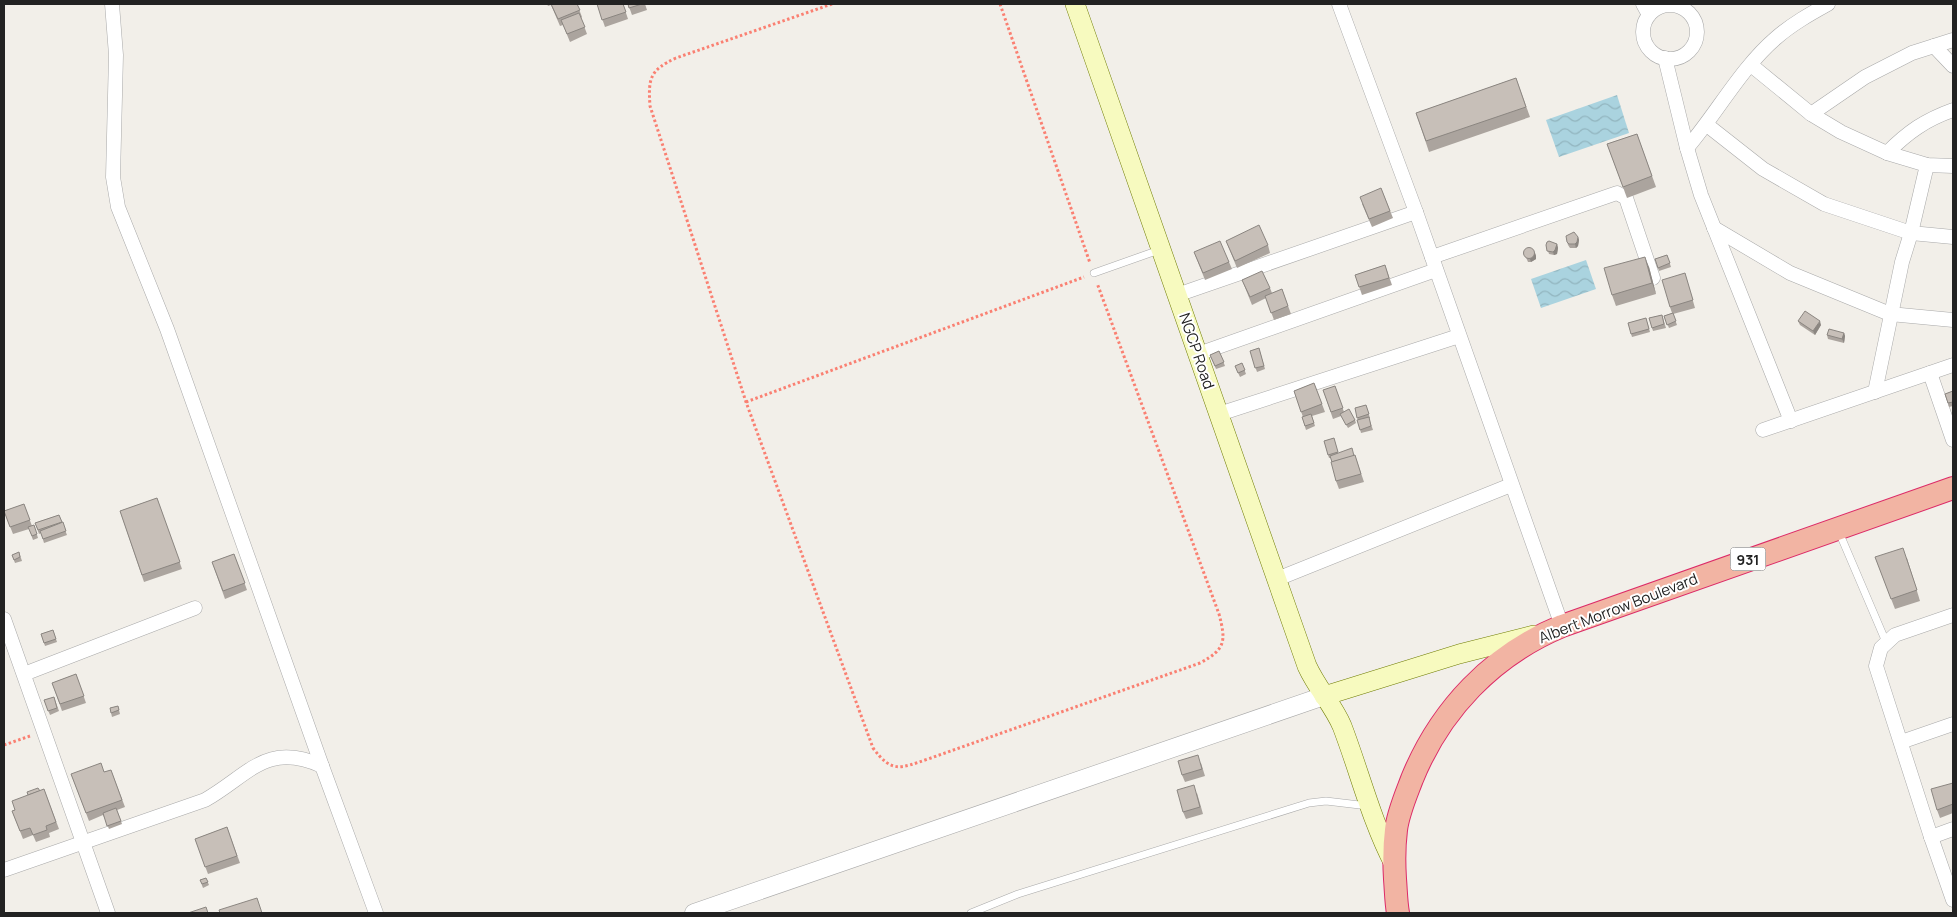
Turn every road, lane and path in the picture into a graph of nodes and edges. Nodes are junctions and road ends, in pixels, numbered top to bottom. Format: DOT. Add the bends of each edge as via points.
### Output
graph roads {
  1 [pos="112,4"];
  2 [pos="832,4"];
  3 [pos="1000,4"];
  4 [pos="1075,4"];
  5 [pos="1339,4"];
  6 [pos="1828,4"];
  7 [pos="1683,5"];
  8 [pos="1646,9"];
  9 [pos="1953,40"];
  10 [pos="1934,46"];
  11 [pos="1665,58"];
  12 [pos="1751,65"];
  13 [pos="1953,66"];
  14 [pos="1953,110"];
  15 [pos="1811,114"];
  16 [pos="1707,125"];
  17 [pos="1687,148"];
  18 [pos="1887,153"];
  19 [pos="1928,165"];
  20 [pos="1953,166"];
  21 [pos="1416,212"];
  22 [pos="1714,228"];
  23 [pos="1911,233"];
  24 [pos="1953,238"];
  25 [pos="1161,249"];
  26 [pos="1434,264"];
  27 [pos="1094,273"];
  28 [pos="1653,278"];
  29 [pos="1177,295"];
  30 [pos="1890,314"];
  31 [pos="1953,320"];
  32 [pos="1459,336"];
  33 [pos="1198,354"];
  34 [pos="1953,364"];
  35 [pos="1930,373"];
  36 [pos="1875,392"];
  37 [pos="746,402"];
  38 [pos="1219,414"];
  39 [pos="1791,421"];
  40 [pos="1951,425"];
  41 [pos="1763,430"];
  42 [pos="1953,440"];
  43 [pos="1511,485"];
  44 [pos="1953,488"];
  45 [pos="1837,528"];
  46 [pos="1277,579"];
  47 [pos="194,608"];
  48 [pos="1953,615"];
  49 [pos="4,619"];
  50 [pos="1553,630"];
  51 [pos="1886,642"];
  52 [pos="24,674"];
  53 [pos="1324,696"];
  54 [pos="1953,724"];
  55 [pos="43,732"];
  56 [pos="1901,742"];
  57 [pos="4,745"];
  58 [pos="322,766"];
  59 [pos="1369,807"];
  60 [pos="1953,829"];
  61 [pos="1931,837"];
  62 [pos="83,843"];
  63 [pos="1394,864"];
  64 [pos="4,870"];
  65 [pos="1953,900"];
  66 [pos="108,913"];
  67 [pos="376,913"];
  68 [pos="694,913"];
  69 [pos="971,913"];
  70 [pos="1398,913"];
  1 -- 58 [label="street" via="116,55 113,176 118,207 170,339"];
  2 -- 37 [label="path" via="676,58 659,66 648,89 650,106"];
  3 -- 27 [label="path"];
  4 -- 25 [label="main road, NGCP Road"];
  5 -- 21 [label="street"];
  6 -- 12 [label="street" via="1776,38"];
  7 -- 8 [label="street"];
  7 -- 11 [label="street" via="1694,19 1697,36 1689,51 1682,56"];
  8 -- 11 [label="street" via="1645,41 1656,55"];
  9 -- 10 [label="street"];
  10 -- 13 [label="street"];
  10 -- 15 [label="street" via="1912,53 1865,77"];
  11 -- 17 [label="street"];
  12 -- 15 [label="street"];
  12 -- 16 [label="street"];
  14 -- 18 [label="street" via="1908,132"];
  15 -- 18 [label="street"];
  16 -- 17 [label="street"];
  16 -- 23 [label="street" via="1763,169 1824,204"];
  17 -- 22 [label="street"];
  18 -- 19 [label="street"];
  19 -- 20 [label="street"];
  19 -- 23 [label="street"];
  21 -- 26 [label="street"];
  21 -- 29 [label="street"];
  22 -- 30 [label="street" via="1790,273"];
  22 -- 39 [label="street"];
  23 -- 24 [label="street"];
  23 -- 30 [label="street"];
  25 -- 27 [label="lane"];
  25 -- 29 [label="main road, NGCP Road"];
  26 -- 28 [label="street" via="1617,193 1626,198"];
  26 -- 32 [label="street"];
  26 -- 33 [label="street"];
  27 -- 37 [label="path"];
  27 -- 37 [label="path" via="1219,614 1223,631 1221,645 1214,655 1200,663 907,766 891,766 873,748"];
  29 -- 33 [label="main road, NGCP Road"];
  30 -- 31 [label="street"];
  30 -- 36 [label="street"];
  32 -- 38 [label="street"];
  32 -- 43 [label="street"];
  33 -- 38 [label="main road, NGCP Road"];
  34 -- 35 [label="street"];
  35 -- 36 [label="street"];
  35 -- 40 [label="street"];
  36 -- 39 [label="street"];
  38 -- 46 [label="main road, NGCP Road"];
  39 -- 41 [label="street"];
  40 -- 42 [label="street"];
  43 -- 46 [label="street"];
  43 -- 50 [label="street"];
  44 -- 45 [label="highway, Albert Morrow Boulevard / 931"];
  45 -- 50 [label="highway, Albert Morrow Boulevard / 931"];
  45 -- 51 [label="lane"];
  46 -- 53 [label="main road, NGCP Road" via="1308,666"];
  47 -- 52 [label="street"];
  48 -- 51 [label="street" via="1895,635"];
  49 -- 52 [label="street"];
  50 -- 53 [label="main road" via="1459,654"];
  50 -- 63 [label="highway, Albert Morrow Boulevard / 931" via="1502,660 1477,681 1441,723 1406,794 1396,829"];
  51 -- 56 [label="street" via="1876,666"];
  52 -- 55 [label="street"];
  53 -- 59 [label="main road, NGCP Road" via="1342,727"];
  53 -- 68 [label="street"];
  54 -- 56 [label="street"];
  55 -- 57 [label="path"];
  55 -- 62 [label="street"];
  56 -- 61 [label="street"];
  58 -- 62 [label="street" via="290,756 261,762 205,800"];
  58 -- 67 [label="street"];
  59 -- 63 [label="main road, NGCP Road"];
  59 -- 69 [label="lane" via="1326,801 1309,803 1018,894"];
  60 -- 61 [label="street"];
  61 -- 65 [label="street"];
  62 -- 64 [label="street"];
  62 -- 66 [label="street"];
  63 -- 70 [label="highway, Albert Morrow Boulevard / 931"];
}
